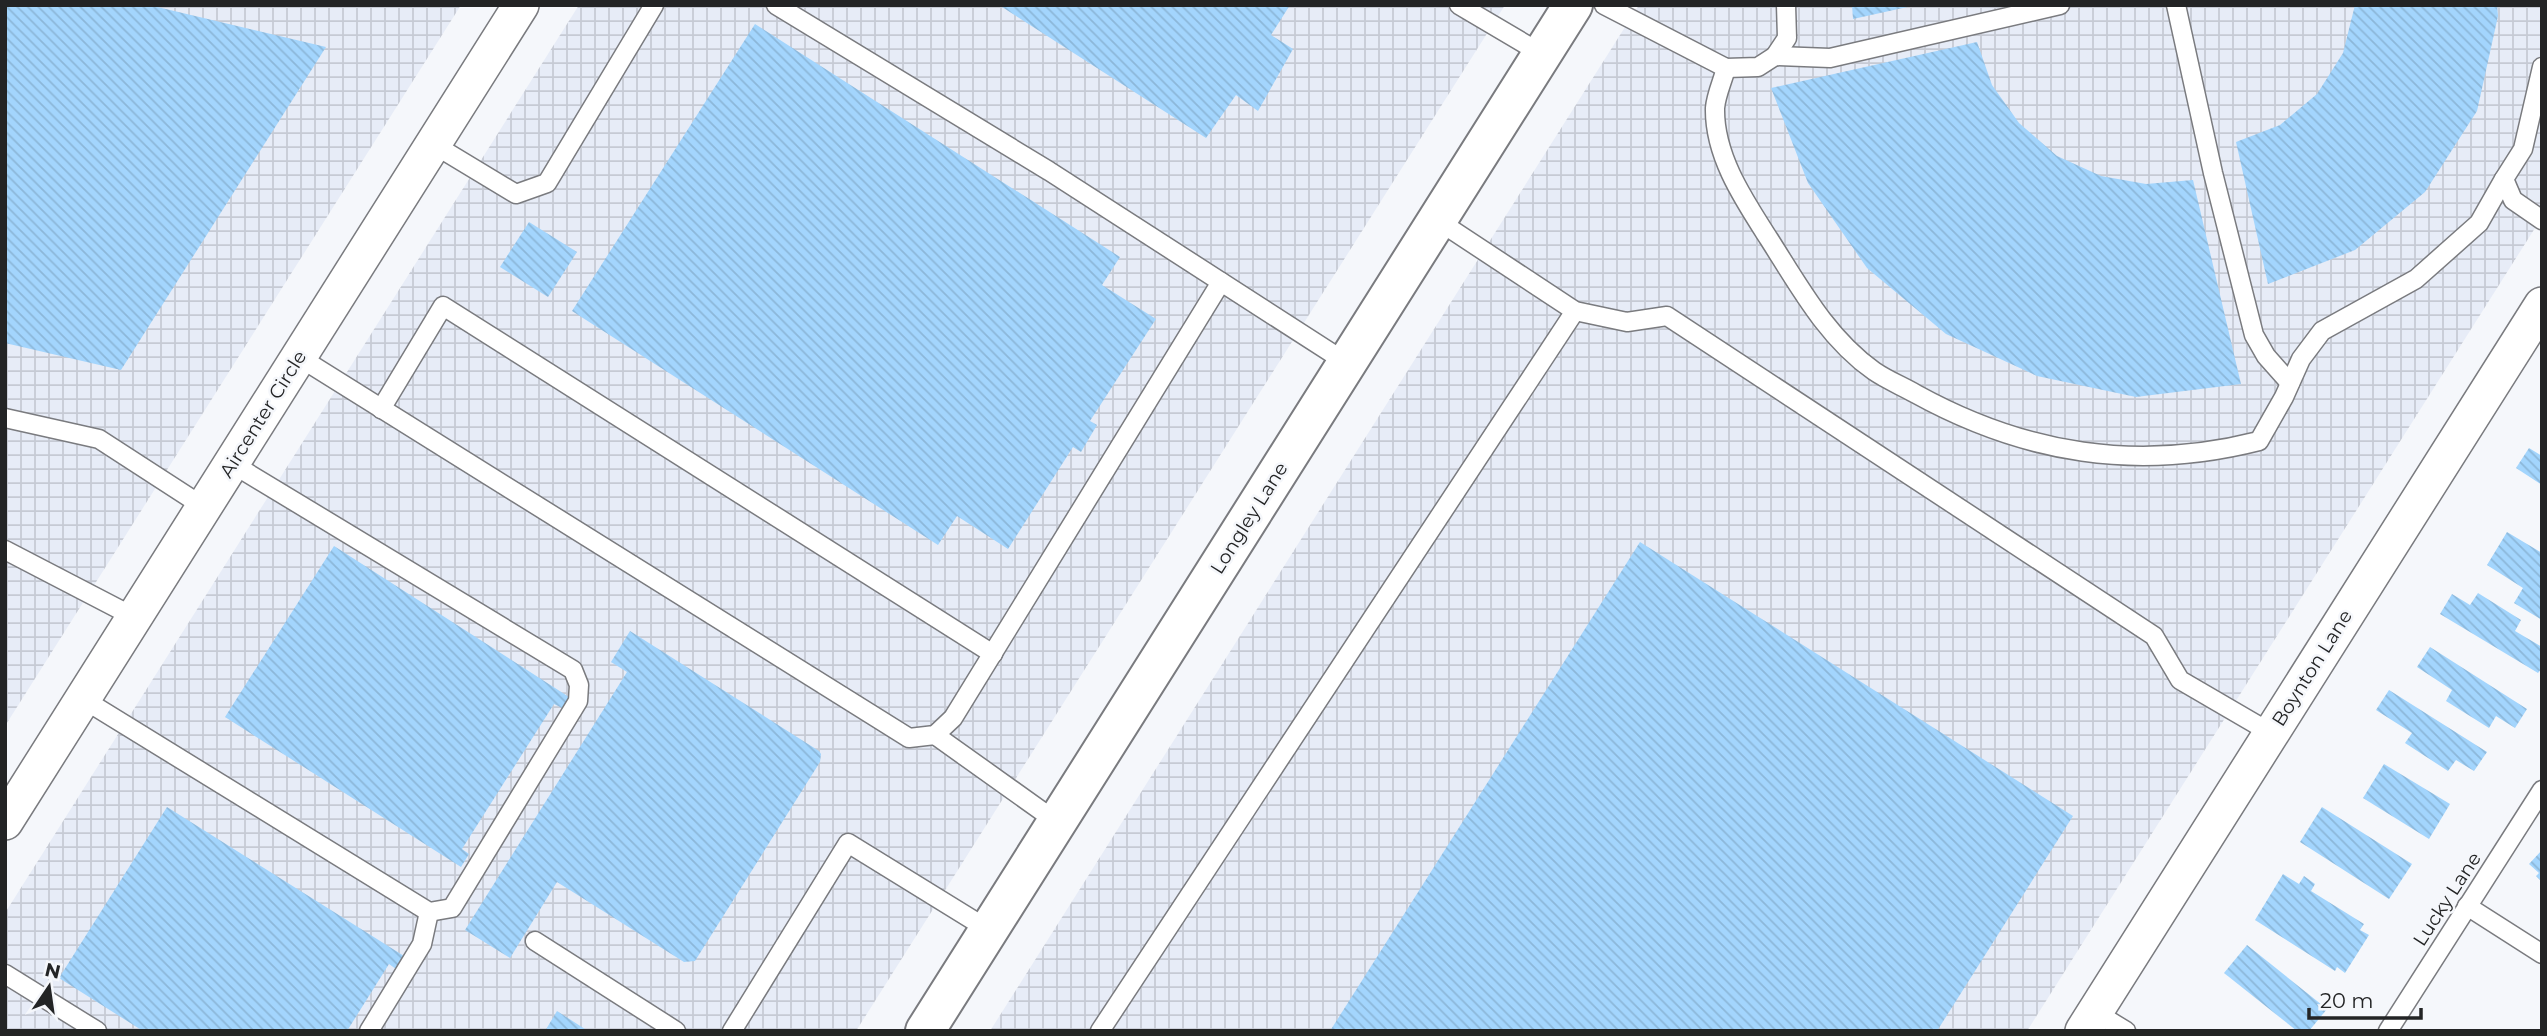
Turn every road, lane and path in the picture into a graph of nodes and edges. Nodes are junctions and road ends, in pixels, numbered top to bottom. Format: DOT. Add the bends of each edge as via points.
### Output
graph roads {
  1 [pos="521,5"];
  2 [pos="654,5"];
  3 [pos="776,5"];
  4 [pos="1459,5"];
  5 [pos="1573,5"];
  6 [pos="1604,5"];
  7 [pos="1786,5"];
  8 [pos="2060,5"];
  9 [pos="2176,5"];
  10 [pos="1542,54"];
  11 [pos="1775,56"];
  12 [pos="2542,67"];
  13 [pos="1726,68"];
  14 [pos="433,144"];
  15 [pos="2504,179"];
  16 [pos="1437,220"];
  17 [pos="2542,220"];
  18 [pos="1221,282"];
  19 [pos="2542,305"];
  20 [pos="1574,311"];
  21 [pos="299,357"];
  22 [pos="1347,363"];
  23 [pos="2290,383"];
  24 [pos="381,408"];
  25 [pos="5,418"];
  26 [pos="231,463"];
  27 [pos="204,507"];
  28 [pos="5,550"];
  29 [pos="134,618"];
  30 [pos="993,654"];
  31 [pos="83,699"];
  32 [pos="2271,733"];
  33 [pos="935,735"];
  34 [pos="2542,790"];
  35 [pos="5,822"];
  36 [pos="1057,822"];
  37 [pos="2467,906"];
  38 [pos="429,912"];
  39 [pos="989,930"];
  40 [pos="535,941"];
  41 [pos="2542,954"];
  42 [pos="5,974"];
  43 [pos="2089,1021"];
  44 [pos="97,1031"];
  45 [pos="369,1031"];
  46 [pos="676,1031"];
  47 [pos="732,1031"];
  48 [pos="925,1031"];
  49 [pos="1100,1031"];
  50 [pos="2126,1031"];
  51 [pos="2388,1031"];
  1 -- 14 [label="street, Aircenter Circle"];
  2 -- 14 [label="lane" via="547,183 516,194"];
  3 -- 18 [label="lane"];
  4 -- 10 [label="lane"];
  5 -- 10 [label="main road, Longley Lane"];
  6 -- 13 [label="lane"];
  7 -- 11 [label="lane" via="1787,38"];
  8 -- 11 [label="lane" via="1830,58"];
  9 -- 23 [label="lane" via="2254,335"];
  10 -- 16 [label="main road, Longley Lane"];
  11 -- 13 [label="lane" via="1758,66"];
  12 -- 15 [label="lane" via="2523,149"];
  13 -- 23 [label="lane" via="1715,105 1716,132 1737,185 1810,304 1874,371 1947,411 2033,443 2082,453 2151,457 2220,451 2259,441"];
  14 -- 21 [label="street, Aircenter Circle"];
  15 -- 17 [label="lane" via="2513,200"];
  15 -- 23 [label="lane" via="2479,223 2416,279 2322,331"];
  16 -- 20 [label="lane"];
  16 -- 22 [label="main road, Longley Lane"];
  18 -- 22 [label="lane"];
  18 -- 30 [label="lane"];
  19 -- 32 [label="street, Boynton Lane"];
  20 -- 32 [label="lane" via="1627,322 1667,316 2154,636 2180,680"];
  20 -- 49 [label="lane"];
  21 -- 24 [label="lane"];
  21 -- 26 [label="street, Aircenter Circle"];
  22 -- 36 [label="main road, Longley Lane"];
  24 -- 30 [label="lane" via="443,306"];
  24 -- 33 [label="lane" via="909,738"];
  25 -- 27 [label="lane" via="99,439"];
  26 -- 27 [label="street, Aircenter Circle"];
  26 -- 38 [label="lane" via="573,670 579,685 578,701 452,908"];
  27 -- 29 [label="street, Aircenter Circle"];
  28 -- 29 [label="lane"];
  29 -- 31 [label="street, Aircenter Circle"];
  30 -- 33 [label="lane" via="953,718"];
  31 -- 35 [label="street, Aircenter Circle"];
  31 -- 38 [label="lane"];
  32 -- 43 [label="street, Boynton Lane"];
  33 -- 36 [label="lane"];
  34 -- 37 [label="lane, Lucky Lane"];
  36 -- 39 [label="main road, Longley Lane"];
  37 -- 41 [label="lane"];
  37 -- 51 [label="lane, Lucky Lane"];
  38 -- 45 [label="lane" via="422,944"];
  39 -- 47 [label="lane" via="848,843"];
  39 -- 48 [label="main road, Longley Lane"];
  40 -- 46 [label="lane"];
  42 -- 44 [label="lane"];
  43 -- 50 [label="lane"];
}
